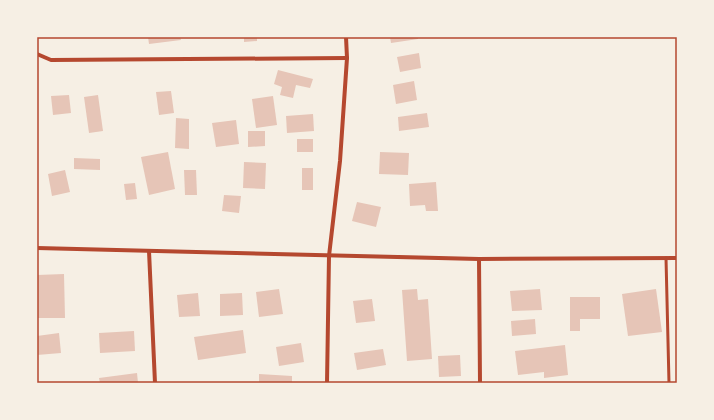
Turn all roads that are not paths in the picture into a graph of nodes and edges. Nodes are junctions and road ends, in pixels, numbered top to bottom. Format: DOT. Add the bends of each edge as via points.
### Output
graph roads {
  1 [pos="346,37"];
  2 [pos="37,54"];
  3 [pos="347,58"];
  4 [pos="37,248"];
  5 [pos="150,251"];
  6 [pos="329,256"];
  7 [pos="666,258"];
  8 [pos="677,258"];
  9 [pos="479,259"];
  10 [pos="155,383"];
  11 [pos="327,383"];
  12 [pos="480,383"];
  13 [pos="669,383"];
  1 -- 3 [label="street"];
  2 -- 3 [label="street" via="51,60"];
  3 -- 6 [label="street" via="340,161"];
  4 -- 5 [label="street"];
  5 -- 6 [label="street"];
  5 -- 10 [label="street"];
  6 -- 9 [label="street"];
  6 -- 11 [label="street"];
  7 -- 8 [label="street"];
  7 -- 9 [label="street"];
  7 -- 13 [label="lane"];
  9 -- 12 [label="street"];
}
